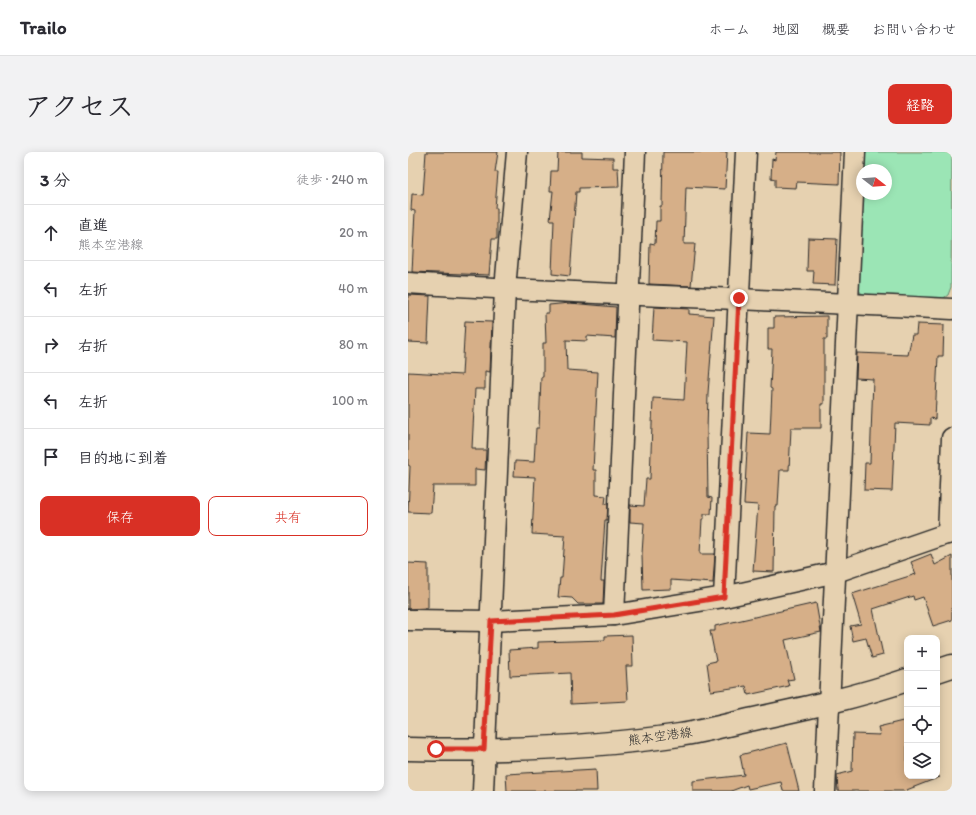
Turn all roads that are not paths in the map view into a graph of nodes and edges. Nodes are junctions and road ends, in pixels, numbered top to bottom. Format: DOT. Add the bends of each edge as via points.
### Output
graph roads {
  1 [pos="517,152"];
  2 [pos="636,152"];
  3 [pos="746,152"];
  4 [pos="855,152"];
  5 [pos="408,283"];
  6 [pos="505,289"];
  7 [pos="629,293"];
  8 [pos="739,298"];
  9 [pos="848,303"];
  10 [pos="952,309"];
  11 [pos="952,438"];
  12 [pos="950,533"];
  13 [pos="836,572"];
  14 [pos="724,597"];
  15 [pos="614,615"];
  16 [pos="408,620"];
  17 [pos="491,621"];
  18 [pos="952,666"];
  19 [pos="940,670"];
  20 [pos="904,681"];
  21 [pos="830,703"];
  22 [pos="408,749"];
  23 [pos="484,749"];
  24 [pos="483,791"];
  25 [pos="825,791"];
  1 -- 6 [label="street"];
  2 -- 7 [label="street"];
  3 -- 8 [label="street"];
  4 -- 9 [label="street"];
  5 -- 6 [label="street"];
  6 -- 7 [label="street"];
  6 -- 17 [label="street"];
  7 -- 8 [label="street"];
  7 -- 15 [label="street"];
  8 -- 9 [label="street"];
  8 -- 14 [label="street"];
  9 -- 10 [label="street"];
  9 -- 13 [label="street"];
  11 -- 12 [label="street"];
  12 -- 13 [label="street"];
  13 -- 14 [label="street"];
  13 -- 21 [label="street"];
  14 -- 15 [label="street"];
  15 -- 17 [label="street"];
  16 -- 17 [label="street"];
  17 -- 23 [label="street"];
  18 -- 19 [label="main road"];
  20 -- 21 [label="main road, 熊本空港線"];
  21 -- 23 [label="main road, 熊本空港線" via="681,735 583,745"];
  21 -- 25 [label="street"];
  22 -- 23 [label="main road, 熊本空港線"];
  23 -- 24 [label="street"];
}
